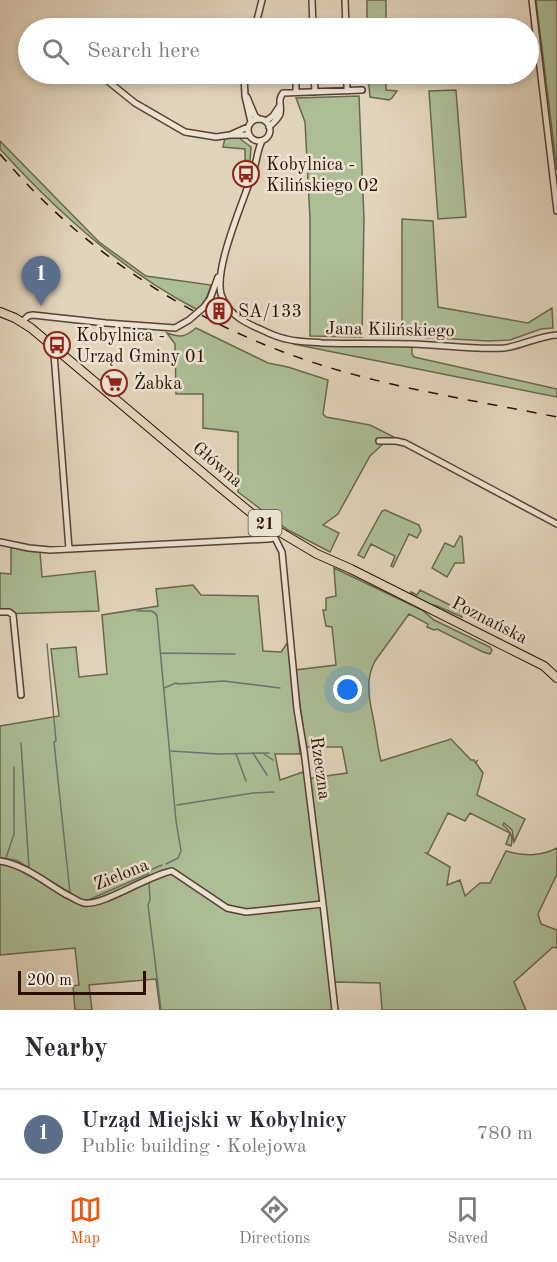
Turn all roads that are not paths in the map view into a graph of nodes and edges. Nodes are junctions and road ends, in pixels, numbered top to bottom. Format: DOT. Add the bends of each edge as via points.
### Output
graph roads {
  1 [pos="262,0"];
  2 [pos="312,0"];
  3 [pos="345,0"];
  4 [pos="532,0"];
  5 [pos="258,18"];
  6 [pos="313,18"];
  7 [pos="346,18"];
  8 [pos="534,18"];
  9 [pos="539,59"];
  10 [pos="111,84"];
  11 [pos="245,84"];
  12 [pos="296,84"];
  13 [pos="315,84"];
  14 [pos="347,84"];
  15 [pos="362,90"];
  16 [pos="347,91"];
  17 [pos="245,92"];
  18 [pos="296,92"];
  19 [pos="315,92"];
  20 [pos="279,107"];
  21 [pos="259,119"];
  22 [pos="266,121"];
  23 [pos="249,124"];
  24 [pos="269,127"];
  25 [pos="230,135"];
  26 [pos="249,135"];
  27 [pos="253,140"];
  28 [pos="262,141"];
  29 [pos="255,164"];
  30 [pos="557,211"];
  31 [pos="220,275"];
  32 [pos="3,313"];
  33 [pos="22,322"];
  34 [pos="557,335"];
  35 [pos="56,350"];
  36 [pos="379,441"];
  37 [pos="557,524"];
  38 [pos="277,535"];
  39 [pos="0,542"];
  40 [pos="69,549"];
  41 [pos="414,601"];
  42 [pos="0,612"];
  43 [pos="554,672"];
  44 [pos="557,678"];
  45 [pos="21,695"];
  46 [pos="0,861"];
  47 [pos="323,904"];
  48 [pos="335,1010"];
  1 -- 5 [label="street"];
  2 -- 6 [label="street"];
  3 -- 7 [label="street"];
  4 -- 8 [label="street"];
  9 -- 30 [label="street"];
  10 -- 25 [label="street" via="135,104 180,130 203,136"];
  11 -- 17 [label="street"];
  12 -- 18 [label="street"];
  13 -- 19 [label="street"];
  14 -- 16 [label="street"];
  15 -- 16 [label="street"];
  16 -- 19 [label="street"];
  17 -- 21 [label="street"];
  17 -- 23 [label="street"];
  18 -- 19 [label="street"];
  18 -- 20 [label="street" via="283,93"];
  20 -- 22 [label="street"];
  20 -- 24 [label="street" via="278,118"];
  21 -- 22 [label="street"];
  21 -- 23 [label="street"];
  22 -- 24 [label="street"];
  23 -- 25 [label="street"];
  23 -- 26 [label="street"];
  24 -- 28 [label="street"];
  25 -- 26 [label="street"];
  26 -- 27 [label="street"];
  27 -- 28 [label="street"];
  27 -- 29 [label="street"];
  28 -- 29 [label="street"];
  29 -- 31 [label="street"];
  31 -- 33 [label="street" via="204,307 175,328 33,315"];
  31 -- 34 [label="street, Jana Kilińskiego" via="223,298 236,316 293,341 502,348"];
  32 -- 33 [label="main road, 21"];
  33 -- 35 [label="main road, Główna / 21"];
  35 -- 38 [label="main road, Główna / 21"];
  35 -- 40 [label="street"];
  36 -- 37 [label="street" via="405,443"];
  38 -- 40 [label="street" via="268,539"];
  38 -- 41 [label="main road, Główna / 21"];
  38 -- 47 [label="street, Rzeczna"];
  39 -- 40 [label="street" via="29,548"];
  41 -- 43 [label="main road, Poznańska / 21"];
  42 -- 45 [label="street" via="13,615"];
  43 -- 44 [label="main road, Poznańska / 21"];
  46 -- 47 [label="street, Zielona" via="84,903 172,872 234,911"];
  47 -- 48 [label="street, Rzeczna"];
}
